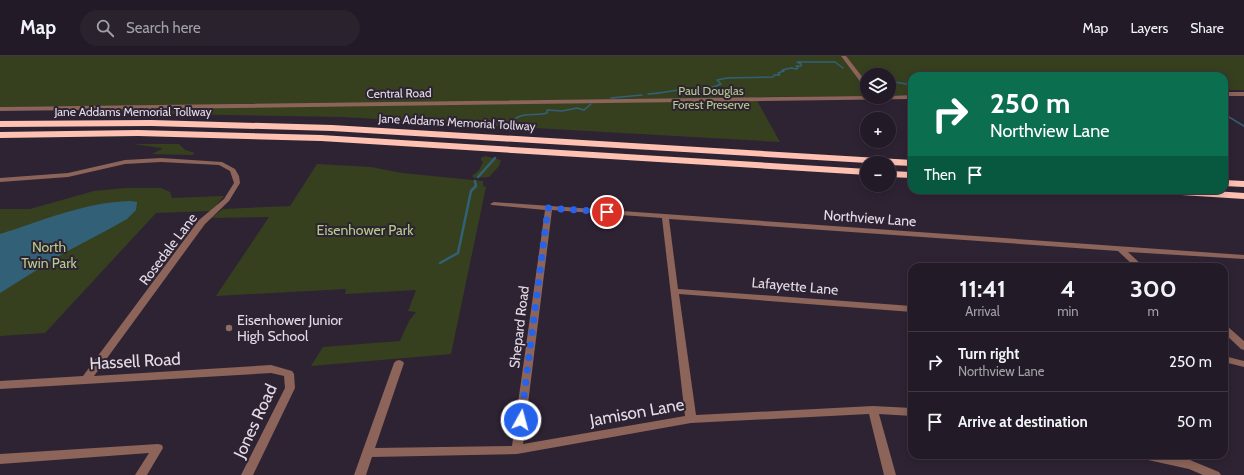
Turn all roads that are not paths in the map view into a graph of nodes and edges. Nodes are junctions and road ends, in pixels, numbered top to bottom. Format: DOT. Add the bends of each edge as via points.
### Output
graph roads {
  1 [pos="843,56"];
  2 [pos="860,78"];
  3 [pos="1228,94"];
  4 [pos="1244,94"];
  5 [pos="860,97"];
  6 [pos="896,97"];
  7 [pos="908,97"];
  8 [pos="0,109"];
  9 [pos="0,124"];
  10 [pos="0,135"];
  11 [pos="908,162"];
  12 [pos="860,172"];
  13 [pos="896,174"];
  14 [pos="908,175"];
  15 [pos="1228,175"];
  16 [pos="1244,176"];
  17 [pos="0,180"];
  18 [pos="1228,183"];
  19 [pos="1244,184"];
  20 [pos="1213,194"];
  21 [pos="1244,196"];
  22 [pos="494,204"];
  23 [pos="548,208"];
  24 [pos="665,216"];
  25 [pos="1120,249"];
  26 [pos="1244,257"];
  27 [pos="1136,263"];
  28 [pos="675,290"];
  29 [pos="908,309"];
  30 [pos="1228,331"];
  31 [pos="1241,339"];
  32 [pos="1244,347"];
  33 [pos="1228,360"];
  34 [pos="399,363"];
  35 [pos="1244,364"];
  36 [pos="271,369"];
  37 [pos="86,380"];
  38 [pos="0,385"];
  39 [pos="873,410"];
  40 [pos="908,412"];
  41 [pos="691,419"];
  42 [pos="517,450"];
  43 [pos="368,453"];
  44 [pos="0,459"];
  45 [pos="1165,459"];
  46 [pos="141,475"];
  47 [pos="247,475"];
  48 [pos="360,475"];
  49 [pos="890,475"];
  50 [pos="1215,475"];
  1 -- 2 [label="street"];
  3 -- 4 [label="street"];
  5 -- 8 [label="street, Central Road"];
  6 -- 7 [label="street, Central Road"];
  9 -- 11 [label="highway, Jane Addams Memorial Tollway" via="151,122 332,128"];
  10 -- 12 [label="highway, Jane Addams Memorial Tollway" via="138,133 321,138"];
  13 -- 14 [label="highway"];
  15 -- 16 [label="highway"];
  17 -- 37 [label="street, Rosedale Lane" via="56,177 125,162 161,160 220,163 233,170 236,176 237,183 227,200 202,222"];
  18 -- 19 [label="highway"];
  20 -- 21 [label="highway"];
  22 -- 23 [label="street, Northview Lane"];
  23 -- 24 [label="street, Northview Lane"];
  23 -- 42 [label="street, Shepard Road"];
  24 -- 25 [label="street, Northview Lane"];
  24 -- 28 [label="street"];
  25 -- 26 [label="street, Northview Lane"];
  25 -- 27 [label="street"];
  28 -- 29 [label="street, Lafayette Lane"];
  28 -- 41 [label="street"];
  30 -- 31 [label="street"];
  31 -- 32 [label="street"];
  33 -- 35 [label="street"];
  34 -- 43 [label="street"];
  36 -- 37 [label="street, Hassell Road"];
  36 -- 47 [label="street, Jones Road" via="289,374 290,388"];
  37 -- 38 [label="street, Hassell Road"];
  39 -- 40 [label="street, Jamison Lane"];
  39 -- 41 [label="street, Jamison Lane"];
  39 -- 49 [label="street"];
  41 -- 42 [label="street, Jamison Lane"];
  42 -- 43 [label="street, Jamison Lane"];
  43 -- 48 [label="street"];
  44 -- 46 [label="street" via="158,448"];
  45 -- 50 [label="street"];
}
